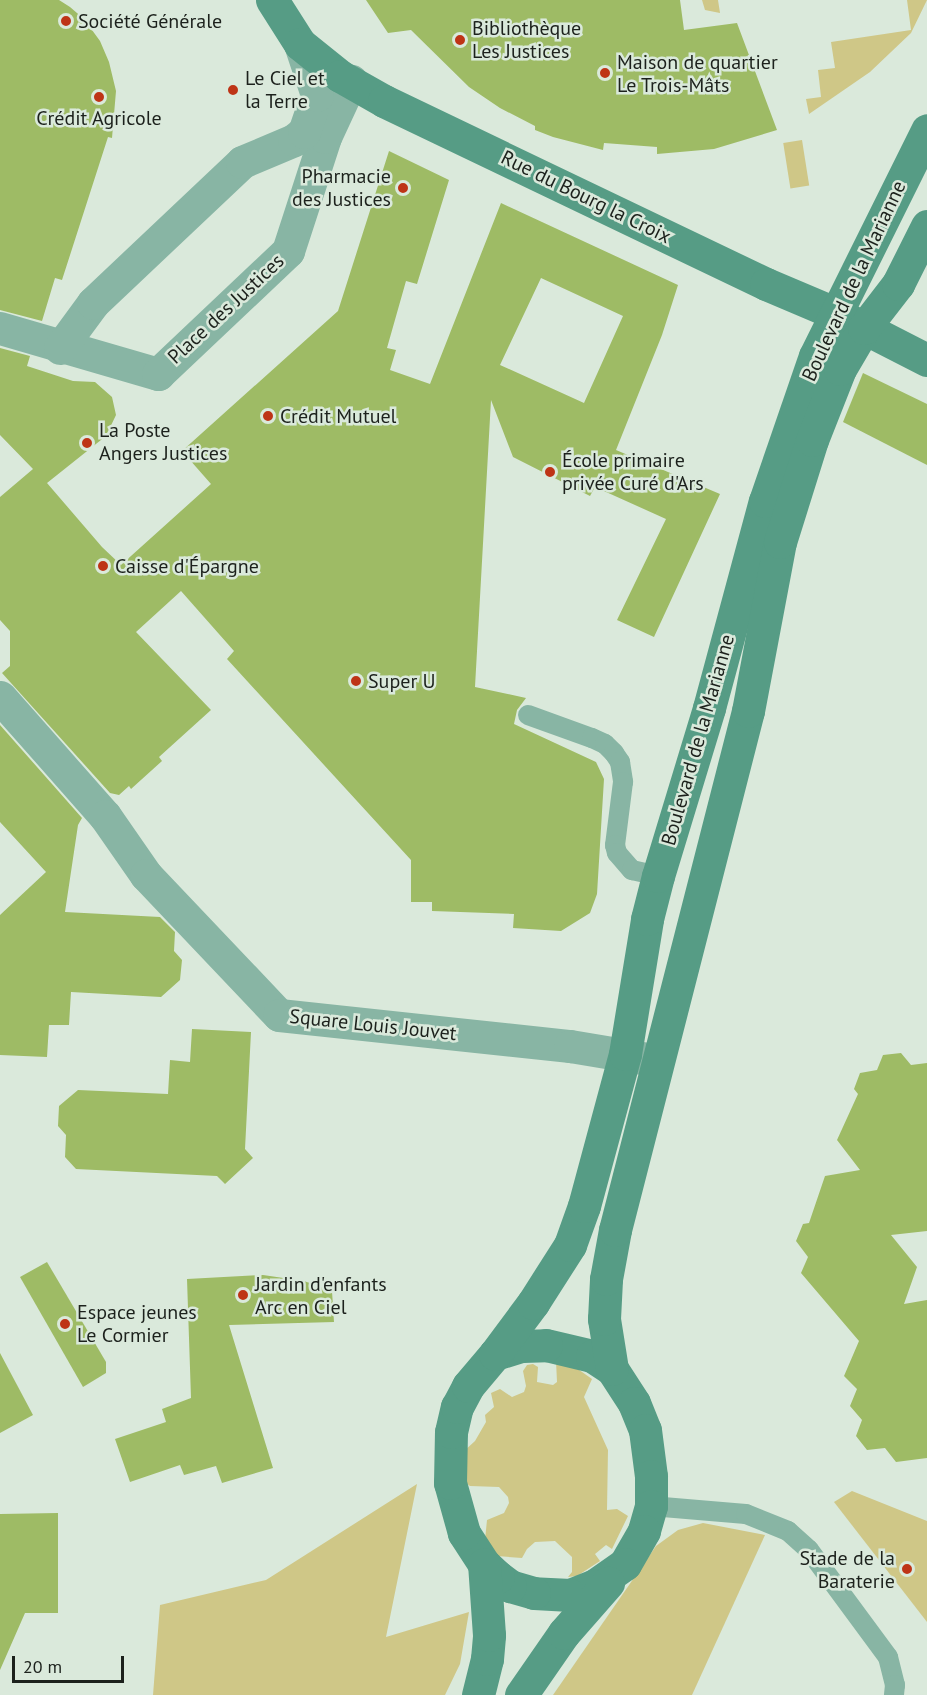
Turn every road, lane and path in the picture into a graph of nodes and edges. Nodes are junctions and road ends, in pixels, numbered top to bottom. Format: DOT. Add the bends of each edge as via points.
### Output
graph roads {
  1 [pos="272,0"];
  2 [pos="300,44"];
  3 [pos="351,81"];
  4 [pos="927,130"];
  5 [pos="927,226"];
  6 [pos="850,321"];
  7 [pos="0,328"];
  8 [pos="60,348"];
  9 [pos="927,360"];
  10 [pos="0,697"];
  11 [pos="528,715"];
  12 [pos="658,876"];
  13 [pos="625,1054"];
  14 [pos="659,1061"];
  15 [pos="495,1354"];
  16 [pos="612,1369"];
  17 [pos="651,1506"];
  18 [pos="484,1564"];
  19 [pos="626,1564"];
  20 [pos="478,1695"];
  21 [pos="522,1695"];
  22 [pos="894,1695"];
  1 -- 2 [label="street, Rue du Bourg la Croix"];
  2 -- 3 [label="street, Rue du Bourg la Croix"];
  2 -- 8 [label="street" via="317,95 304,132 242,162 93,303"];
  3 -- 6 [label="street, Rue du Bourg la Croix" via="384,101"];
  3 -- 8 [label="street, Place des Justices" via="325,137 288,251 158,374"];
  4 -- 6 [label="street, Boulevard de la Marianne"];
  5 -- 6 [label="street, Boulevard de la Marianne" via="897,284"];
  6 -- 9 [label="street, Rue du Bourg la Croix"];
  6 -- 12 [label="street, Boulevard de la Marianne" via="815,356 765,501 710,708"];
  6 -- 14 [label="street, Boulevard de la Marianne" via="840,369 812,440 780,542 748,711"];
  7 -- 8 [label="street, Place des Justices"];
  10 -- 13 [label="street, Square Louis Jouvet" via="105,816 146,875 279,1015"];
  11 -- 12 [label="lane" via="592,738 614,753 622,772 617,853 632,870"];
  12 -- 13 [label="street, Boulevard de la Marianne"];
  13 -- 14 [label="street, Square Louis Jouvet"];
  13 -- 15 [label="street, Boulevard de la Marianne" via="599,1161 570,1245"];
  14 -- 16 [label="street, Boulevard de la Marianne" via="606,1279 604,1319"];
  15 -- 16 [label="street, Boulevard de la Marianne" via="522,1346 546,1345 592,1356"];
  15 -- 18 [label="street, Boulevard de la Marianne" via="468,1386 457,1407 448,1461 461,1525"];
  16 -- 17 [label="street, Boulevard de la Marianne" via="634,1403 645,1430"];
  17 -- 19 [label="street, Boulevard de la Marianne" via="644,1531"];
  17 -- 22 [label="lane" via="746,1514 788,1531 809,1550 888,1657"];
  18 -- 19 [label="street, Boulevard de la Marianne" via="510,1586 548,1596 570,1595 595,1585"];
  18 -- 20 [label="street, Boulevard de la Marianne" via="489,1635"];
  19 -- 21 [label="street, Boulevard de la Marianne" via="564,1633"];
}
